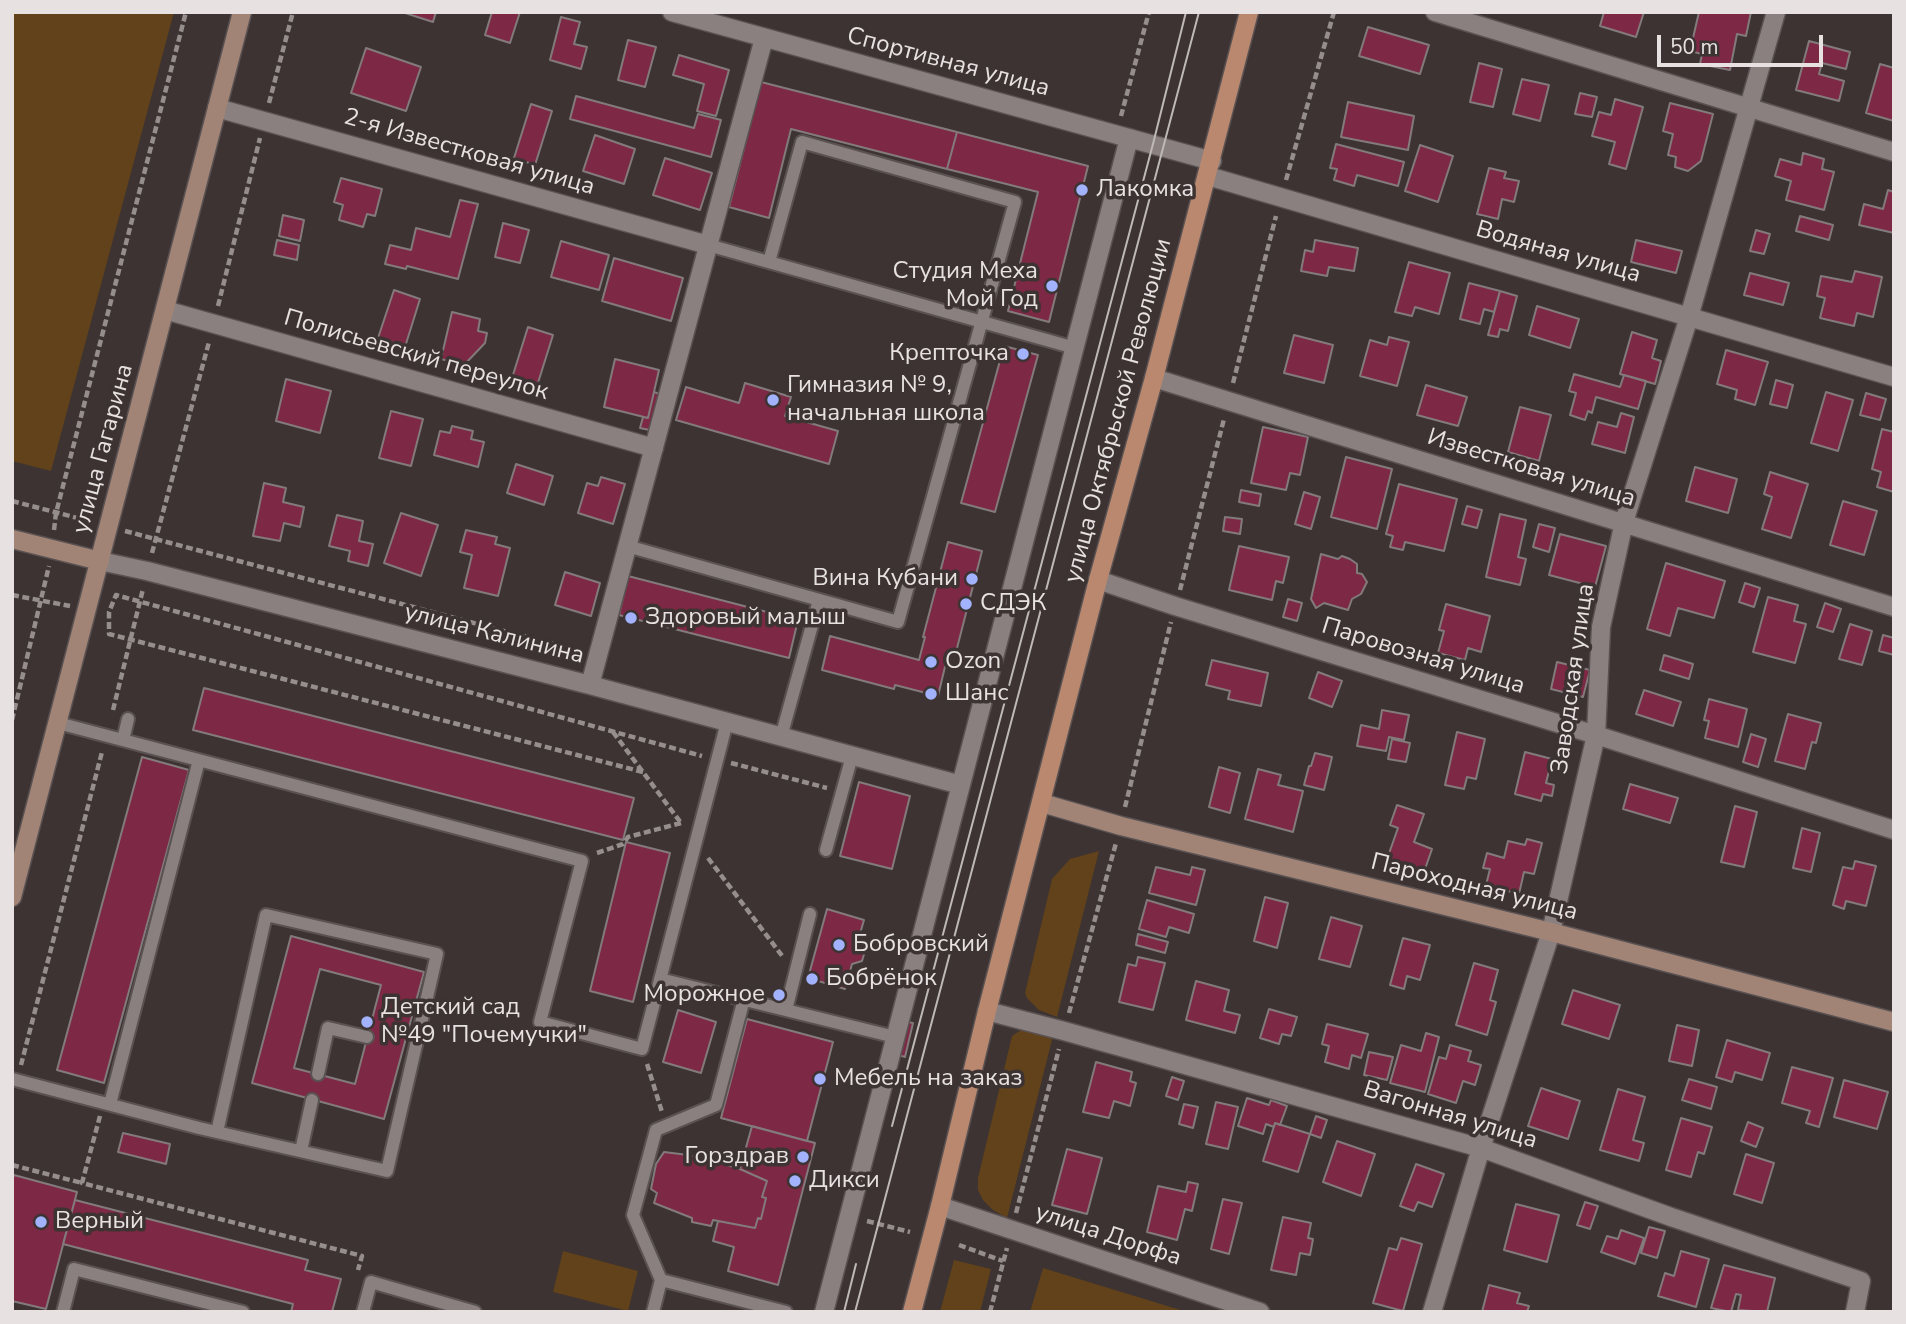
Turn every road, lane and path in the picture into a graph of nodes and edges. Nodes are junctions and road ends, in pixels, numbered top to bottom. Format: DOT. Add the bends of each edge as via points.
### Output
graph roads {
  1 [pos="186,12"];
  2 [pos="243,12"];
  3 [pos="672,12"];
  4 [pos="1249,12"];
  5 [pos="1334,12"];
  6 [pos="1435,12"];
  7 [pos="1776,12"];
  8 [pos="764,38"];
  9 [pos="1749,107"];
  10 [pos="217,108"];
  11 [pos="1129,138"];
  12 [pos="1894,152"];
  13 [pos="1210,169"];
  14 [pos="1282,198"];
  15 [pos="708,245"];
  16 [pos="769,262"];
  17 [pos="165,310"];
  18 [pos="1689,317"];
  19 [pos="982,322"];
  20 [pos="1075,348"];
  21 [pos="1894,377"];
  22 [pos="1154,378"];
  23 [pos="1229,402"];
  24 [pos="654,448"];
  25 [pos="12,501"];
  26 [pos="56,513"];
  27 [pos="1623,522"];
  28 [pos="109,527"];
  29 [pos="12,539"];
  30 [pos="627,546"];
  31 [pos="53,550"];
  32 [pos="100,561"];
  33 [pos="1098,580"];
  34 [pos="12,595"];
  35 [pos="819,600"];
  36 [pos="40,601"];
  37 [pos="1175,606"];
  38 [pos="1894,607"];
  39 [pos="598,656"];
  40 [pos="590,685"];
  41 [pos="128,719"];
  42 [pos="12,720"];
  43 [pos="727,722"];
  44 [pos="58,723"];
  45 [pos="1596,736"];
  46 [pos="781,737"];
  47 [pos="123,740"];
  48 [pos="852,756"];
  49 [pos="199,760"];
  50 [pos="718,760"];
  51 [pos="643,772"];
  52 [pos="961,785"];
  53 [pos="842,792"];
  54 [pos="1042,803"];
  55 [pos="1121,825"];
  56 [pos="1894,830"];
  57 [pos="826,850"];
  58 [pos="12,897"];
  59 [pos="810,914"];
  60 [pos="1551,932"];
  61 [pos="660,979"];
  62 [pos="744,999"];
  63 [pos="786,1010"];
  64 [pos="987,1011"];
  65 [pos="1894,1022"];
  66 [pos="1064,1031"];
  67 [pos="367,1037"];
  68 [pos="895,1037"];
  69 [pos="642,1049"];
  70 [pos="318,1074"];
  71 [pos="12,1079"];
  72 [pos="312,1100"];
  73 [pos="107,1103"];
  74 [pos="667,1126"];
  75 [pos="217,1132"];
  76 [pos="1481,1147"];
  77 [pos="301,1152"];
  78 [pos="12,1165"];
  79 [pos="82,1183"];
  80 [pos="940,1206"];
  81 [pos="849,1215"];
  82 [pos="1012,1230"];
  83 [pos="910,1232"];
  84 [pos="959,1245"];
  85 [pos="1003,1261"];
  86 [pos="356,1278"];
  87 [pos="661,1280"];
  88 [pos="63,1312"];
  89 [pos="243,1312"];
  90 [pos="362,1312"];
  91 [pos="475,1312"];
  92 [pos="653,1312"];
  93 [pos="786,1312"];
  94 [pos="824,1312"];
  95 [pos="912,1312"];
  96 [pos="990,1312"];
  97 [pos="1260,1312"];
  98 [pos="1432,1312"];
  99 [pos="1855,1312"];
  1 -- 26 [label="path"];
  2 -- 10 [label="street, улица Гагарина"];
  3 -- 8 [label="street, Спортивная улица"];
  4 -- 13 [label="main road, улица Октябрьской Революции"];
  5 -- 14 [label="path"];
  6 -- 9 [label="street"];
  7 -- 9 [label="street, Заводская улица"];
  8 -- 11 [label="street, Спортивная улица"];
  8 -- 15 [label="street"];
  9 -- 12 [label="street"];
  9 -- 18 [label="street, Заводская улица"];
  10 -- 15 [label="street, 2-я Известковая улица"];
  10 -- 17 [label="street, улица Гагарина"];
  11 -- 13 [label="street, Спортивная улица"];
  11 -- 20 [label="street"];
  13 -- 14 [label="street, Водяная улица"];
  13 -- 22 [label="main road, улица Октябрьской Революции"];
  14 -- 18 [label="street, Водяная улица"];
  14 -- 23 [label="path"];
  15 -- 16 [label="lane"];
  15 -- 24 [label="street"];
  16 -- 19 [label="lane"];
  16 -- 19 [label="lane" via="802,142 1015,202"];
  17 -- 24 [label="street, Полисьевский переулок"];
  17 -- 28 [label="street, улица Гагарина"];
  18 -- 21 [label="street, Водяная улица"];
  18 -- 27 [label="street, Заводская улица"];
  19 -- 20 [label="lane"];
  19 -- 35 [label="lane" via="898,622"];
  20 -- 52 [label="street"];
  22 -- 23 [label="street, Известковая улица"];
  22 -- 33 [label="main road, улица Октябрьской Революции"];
  23 -- 27 [label="street, Известковая улица"];
  23 -- 37 [label="path"];
  24 -- 30 [label="street"];
  25 -- 26 [label="path"];
  26 -- 28 [label="path"];
  26 -- 31 [label="path"];
  27 -- 38 [label="street, Известковая улица"];
  27 -- 45 [label="street, Заводская улица" via="1601,627"];
  28 -- 32 [label="street, улица Гагарина"];
  28 -- 39 [label="path"];
  29 -- 31 [label="street, улица Калинина"];
  30 -- 35 [label="lane"];
  30 -- 39 [label="street"];
  31 -- 32 [label="street, улица Калинина"];
  31 -- 36 [label="path"];
  32 -- 40 [label="street, улица Калинина"];
  32 -- 44 [label="street, улица Гагарина"];
  33 -- 37 [label="street, Паровозная улица"];
  33 -- 54 [label="main road, улица Октябрьской Революции"];
  34 -- 36 [label="path"];
  35 -- 46 [label="lane"];
  36 -- 42 [label="path"];
  37 -- 45 [label="street, Паровозная улица"];
  37 -- 55 [label="path"];
  39 -- 40 [label="street"];
  40 -- 43 [label="street, улица Калинина"];
  41 -- 47 [label="lane"];
  43 -- 46 [label="street, улица Калинина"];
  43 -- 50 [label="lane"];
  44 -- 47 [label="lane"];
  44 -- 58 [label="street, улица Гагарина"];
  45 -- 56 [label="street, Паровозная улица"];
  45 -- 60 [label="street, Заводская улица"];
  46 -- 48 [label="street, улица Калинина"];
  47 -- 49 [label="lane"];
  48 -- 52 [label="street, улица Калинина"];
  48 -- 53 [label="lane"];
  49 -- 69 [label="lane" via="582,860 540,1022"];
  49 -- 73 [label="lane"];
  50 -- 51 [label="path" via="116,595 109,612 110,634"];
  50 -- 53 [label="path"];
  50 -- 61 [label="lane"];
  52 -- 68 [label="street"];
  53 -- 57 [label="lane"];
  54 -- 55 [label="street, Пароходная улица"];
  54 -- 64 [label="main road, улица Октябрьской Революции"];
  55 -- 60 [label="street, Пароходная улица"];
  55 -- 66 [label="path"];
  59 -- 63 [label="lane"];
  60 -- 65 [label="street, Пароходная улица"];
  60 -- 76 [label="street, Заводская улица"];
  61 -- 62 [label="lane"];
  61 -- 69 [label="lane"];
  62 -- 63 [label="lane"];
  62 -- 74 [label="lane" via="716,1105"];
  63 -- 68 [label="lane"];
  64 -- 66 [label="street, Вагонная улица"];
  64 -- 80 [label="main road, улица Октябрьской Революции"];
  66 -- 76 [label="street, Вагонная улица"];
  66 -- 82 [label="path"];
  67 -- 70 [label="lane" via="328,1028"];
  68 -- 81 [label="street"];
  69 -- 74 [label="path"];
  71 -- 73 [label="lane"];
  72 -- 77 [label="lane"];
  73 -- 75 [label="lane"];
  73 -- 79 [label="path"];
  74 -- 87 [label="lane" via="656,1130 633,1215"];
  75 -- 77 [label="lane"];
  75 -- 77 [label="lane" via="267,915 437,954 410,1046 387,1171"];
  76 -- 98 [label="street, Заводская улица"];
  76 -- 99 [label="street, Вагонная улица" via="1861,1281"];
  78 -- 79 [label="path"];
  79 -- 86 [label="path" via="362,1256"];
  80 -- 82 [label="street, улица Дорфа"];
  80 -- 95 [label="main road, улица Октябрьской Революции"];
  81 -- 83 [label="path"];
  81 -- 94 [label="street"];
  82 -- 85 [label="path"];
  82 -- 97 [label="street, улица Дорфа"];
  84 -- 85 [label="path"];
  85 -- 96 [label="path"];
  87 -- 92 [label="lane"];
  87 -- 93 [label="lane"];
  88 -- 89 [label="lane" via="74,1269"];
  90 -- 91 [label="lane" via="371,1282"];
}
